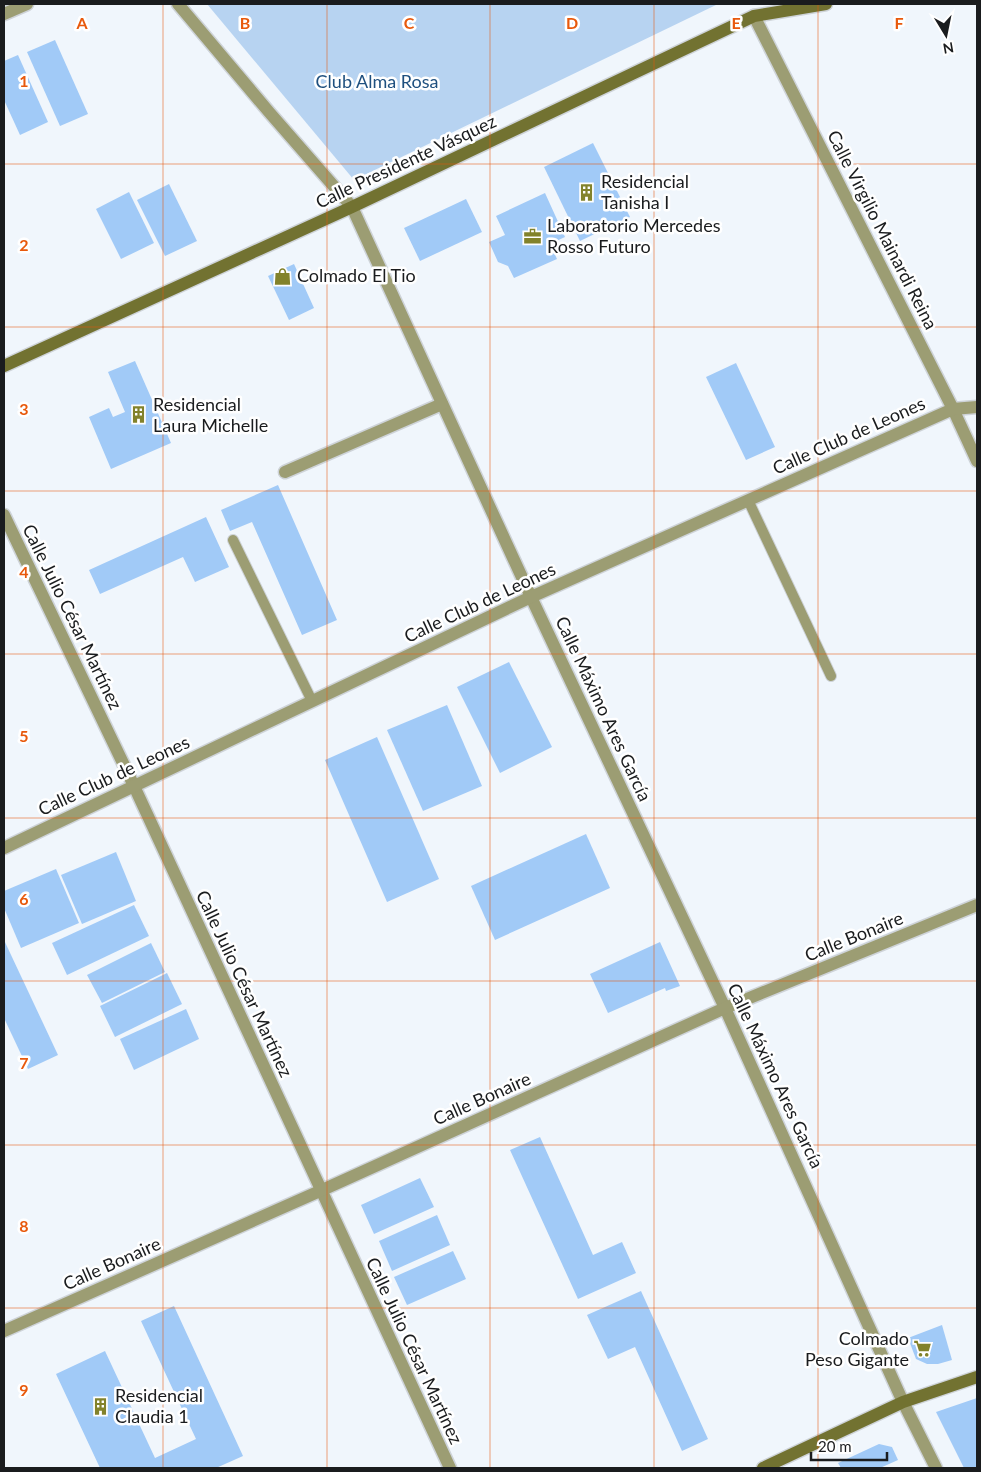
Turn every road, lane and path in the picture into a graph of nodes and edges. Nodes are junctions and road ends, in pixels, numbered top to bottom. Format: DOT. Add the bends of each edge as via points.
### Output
graph roads {
  1 [pos="26,4"];
  2 [pos="178,4"];
  3 [pos="826,4"];
  4 [pos="4,14"];
  5 [pos="754,16"];
  6 [pos="352,207"];
  7 [pos="4,366"];
  8 [pos="442,404"];
  9 [pos="977,407"];
  10 [pos="953,409"];
  11 [pos="977,461"];
  12 [pos="285,472"];
  13 [pos="748,500"];
  14 [pos="4,515"];
  15 [pos="233,540"];
  16 [pos="531,598"];
  17 [pos="831,676"];
  18 [pos="312,701"];
  19 [pos="134,786"];
  20 [pos="4,848"];
  21 [pos="977,905"];
  22 [pos="725,1008"];
  23 [pos="320,1191"];
  24 [pos="4,1332"];
  25 [pos="977,1378"];
  26 [pos="904,1402"];
  27 [pos="450,1468"];
  28 [pos="763,1468"];
  29 [pos="936,1468"];
  1 -- 4 [label="street"];
  2 -- 6 [label="street, Calle Máximo Ares García"];
  3 -- 5 [label="street, Calle Presidente Vásquez"];
  5 -- 6 [label="street, Calle Presidente Vásquez"];
  5 -- 10 [label="street, Calle Virgilio Mainardi Reina"];
  6 -- 7 [label="street, Calle Presidente Vásquez"];
  6 -- 8 [label="street, Calle Máximo Ares García"];
  8 -- 12 [label="street"];
  8 -- 16 [label="street, Calle Máximo Ares García"];
  9 -- 10 [label="street, Calle Club de Leones"];
  10 -- 11 [label="street, Calle Virgilio Mainardi Reina"];
  10 -- 13 [label="street, Calle Club de Leones"];
  13 -- 16 [label="street, Calle Club de Leones"];
  13 -- 17 [label="lane"];
  14 -- 19 [label="street, Calle Julio César Martínez"];
  15 -- 18 [label="lane"];
  16 -- 18 [label="street, Calle Club de Leones"];
  16 -- 22 [label="street, Calle Máximo Ares García"];
  18 -- 19 [label="street, Calle Club de Leones"];
  19 -- 20 [label="street, Calle Club de Leones"];
  19 -- 23 [label="street, Calle Julio César Martínez"];
  21 -- 22 [label="street, Calle Bonaire"];
  22 -- 23 [label="street, Calle Bonaire"];
  22 -- 26 [label="street, Calle Máximo Ares García"];
  23 -- 24 [label="street, Calle Bonaire"];
  23 -- 27 [label="street, Calle Julio César Martínez"];
  25 -- 26 [label="street"];
  26 -- 28 [label="street"];
  26 -- 29 [label="street, Calle Máximo Ares García"];
}
